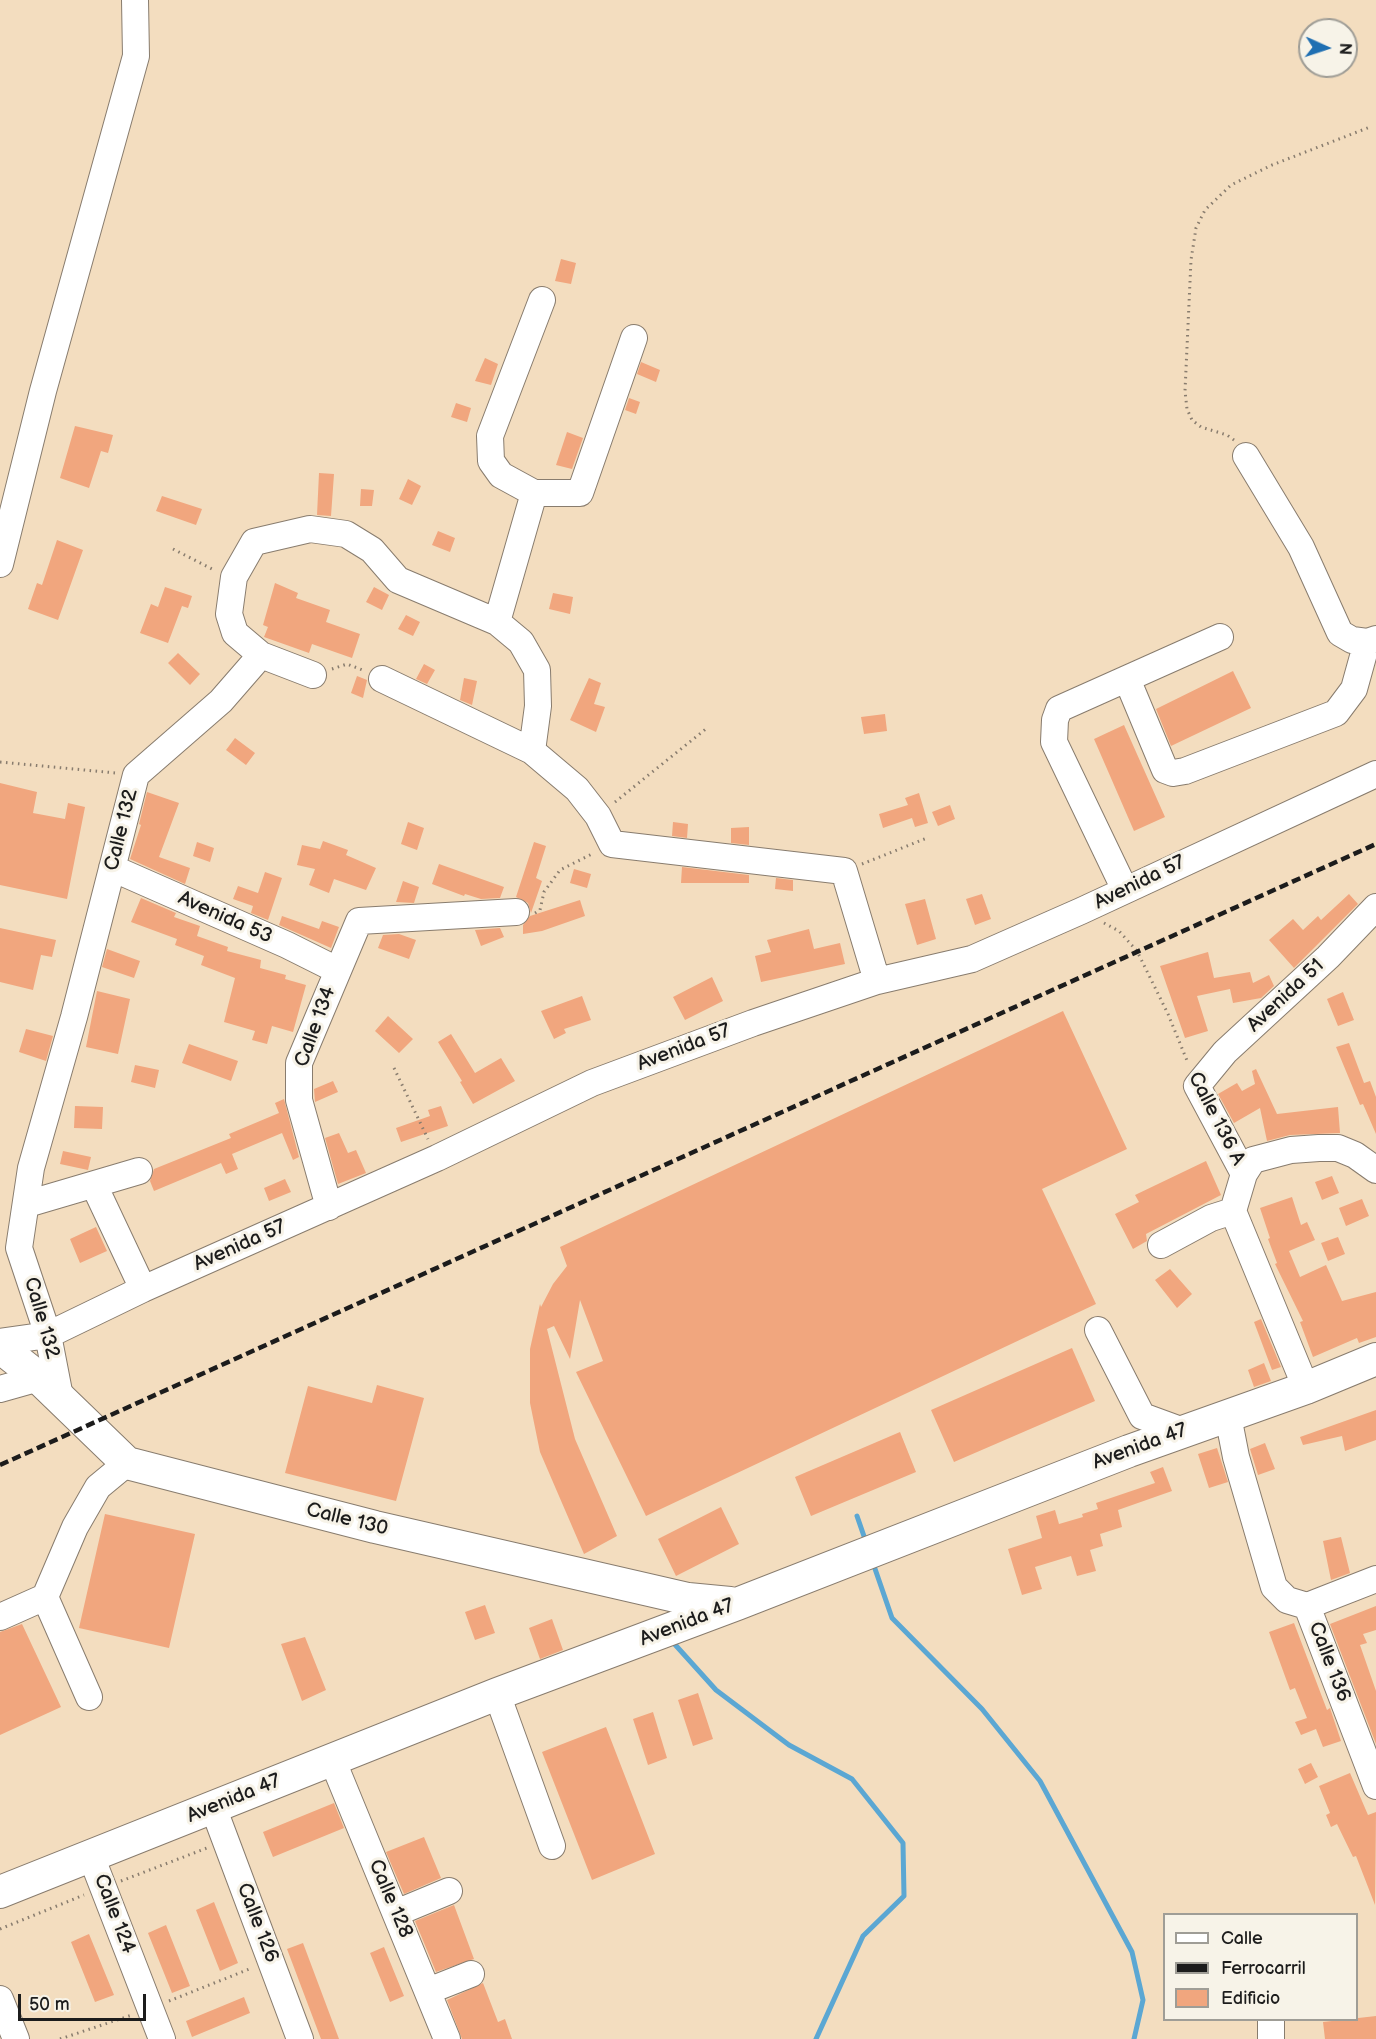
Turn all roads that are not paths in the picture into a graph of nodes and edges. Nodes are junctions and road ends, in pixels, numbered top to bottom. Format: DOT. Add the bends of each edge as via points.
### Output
graph roads {
  1 [pos="135,0"];
  2 [pos="542,300"];
  3 [pos="634,339"];
  4 [pos="1246,456"];
  5 [pos="534,493"];
  6 [pos="0,564"];
  7 [pos="497,622"];
  8 [pos="1220,637"];
  9 [pos="1371,640"];
  10 [pos="261,655"];
  11 [pos="313,675"];
  12 [pos="382,679"];
  13 [pos="1127,679"];
  14 [pos="532,752"];
  15 [pos="1376,774"];
  16 [pos="112,868"];
  17 [pos="1125,890"];
  18 [pos="1376,907"];
  19 [pos="516,912"];
  20 [pos="337,970"];
  21 [pos="877,981"];
  22 [pos="1197,1086"];
  23 [pos="1376,1170"];
  24 [pos="139,1171"];
  25 [pos="1244,1174"];
  26 [pos="94,1185"];
  27 [pos="27,1204"];
  28 [pos="329,1207"];
  29 [pos="1233,1211"];
  30 [pos="1161,1245"];
  31 [pos="10,1248"];
  32 [pos="143,1289"];
  33 [pos="1098,1330"];
  34 [pos="48,1335"];
  35 [pos="0,1342"];
  36 [pos="0,1347"];
  37 [pos="1376,1359"];
  38 [pos="39,1378"];
  39 [pos="1306,1388"];
  40 [pos="0,1389"];
  41 [pos="61,1402"];
  42 [pos="1228,1416"];
  43 [pos="1183,1431"];
  44 [pos="128,1462"];
  45 [pos="1376,1579"];
  46 [pos="45,1598"];
  47 [pos="737,1604"];
  48 [pos="1307,1606"];
  49 [pos="0,1617"];
  50 [pos="496,1694"];
  51 [pos="89,1697"];
  52 [pos="332,1759"];
  53 [pos="1376,1786"];
  54 [pos="213,1807"];
  55 [pos="552,1846"];
  56 [pos="91,1856"];
  57 [pos="449,1891"];
  58 [pos="0,1892"];
  59 [pos="396,1913"];
  60 [pos="471,1974"];
  61 [pos="428,1991"];
  62 [pos="0,1999"];
  63 [pos="1270,2021"];
  64 [pos="16,2039"];
  65 [pos="162,2039"];
  66 [pos="300,2039"];
  67 [pos="447,2039"];
  68 [pos="1271,2039"];
  1 -- 6 [label="street" via="136,57 43,391"];
  2 -- 5 [label="street" via="490,436 491,461 501,475"];
  3 -- 5 [label="street" via="580,493"];
  4 -- 9 [label="street" via="1301,547 1340,633 1352,640"];
  5 -- 7 [label="street"];
  7 -- 10 [label="street" via="398,580 372,550 346,534 310,529 254,542 234,577 229,614 235,633"];
  7 -- 14 [label="street" via="521,642 537,670 538,706"];
  8 -- 13 [label="street"];
  9 -- 13 [label="street" via="1354,689 1336,713 1179,772 1166,770"];
  10 -- 11 [label="street"];
  10 -- 16 [label="street, Calle 132" via="221,700 136,775"];
  12 -- 14 [label="street"];
  13 -- 17 [label="street" via="1059,709 1054,742"];
  14 -- 21 [label="street" via="578,789 612,844 844,871"];
  15 -- 17 [label="street, Avenida 57"];
  16 -- 20 [label="street, Avenida 53"];
  16 -- 27 [label="street, Calle 132" via="31,1168"];
  17 -- 21 [label="street, Avenida 57" via="972,959"];
  18 -- 22 [label="street, Avenida 51" via="1226,1052"];
  19 -- 20 [label="street, Calle 134" via="359,921"];
  20 -- 28 [label="street, Calle 134" via="299,1063 299,1100"];
  21 -- 28 [label="street, Avenida 57" via="592,1083"];
  22 -- 25 [label="street, Calle 136 A"];
  23 -- 25 [label="street" via="1338,1148 1319,1148 1291,1150 1253,1160"];
  24 -- 26 [label="street"];
  25 -- 29 [label="street, Calle 136 A"];
  26 -- 27 [label="street"];
  26 -- 32 [label="street"];
  27 -- 31 [label="street, Calle 132"];
  28 -- 32 [label="street, Avenida 57"];
  29 -- 30 [label="street" via="1211,1218"];
  29 -- 39 [label="street"];
  31 -- 34 [label="street, Calle 132"];
  32 -- 34 [label="street, Avenida 57"];
  33 -- 43 [label="street" via="1142,1416"];
  34 -- 35 [label="street, Avenida 57"];
  34 -- 41 [label="street, Calle 132"];
  36 -- 38 [label="main road, Calle 130"];
  37 -- 39 [label="main road, Avenida 47"];
  38 -- 40 [label="street"];
  38 -- 41 [label="main road, Calle 130"];
  39 -- 42 [label="main road, Avenida 47"];
  41 -- 44 [label="main road, Calle 130"];
  42 -- 43 [label="main road, Avenida 47"];
  42 -- 48 [label="street, Calle 136" via="1274,1587 1287,1600"];
  43 -- 47 [label="main road, Avenida 47"];
  44 -- 46 [label="street" via="98,1487 75,1527"];
  44 -- 47 [label="main road, Calle 130" via="433,1540 688,1599"];
  45 -- 48 [label="street"];
  46 -- 49 [label="street"];
  46 -- 51 [label="street"];
  47 -- 50 [label="main road, Avenida 47"];
  48 -- 53 [label="street, Calle 136"];
  50 -- 52 [label="main road, Avenida 47"];
  50 -- 55 [label="street"];
  52 -- 54 [label="main road, Avenida 47"];
  52 -- 59 [label="street, Calle 128"];
  54 -- 56 [label="main road, Avenida 47"];
  54 -- 66 [label="street, Calle 126"];
  56 -- 58 [label="main road, Avenida 47"];
  56 -- 65 [label="street, Calle 124"];
  57 -- 59 [label="street"];
  59 -- 61 [label="street, Calle 128"];
  60 -- 61 [label="street"];
  61 -- 67 [label="street, Calle 128"];
  62 -- 64 [label="street"];
  63 -- 68 [label="street"];
}
